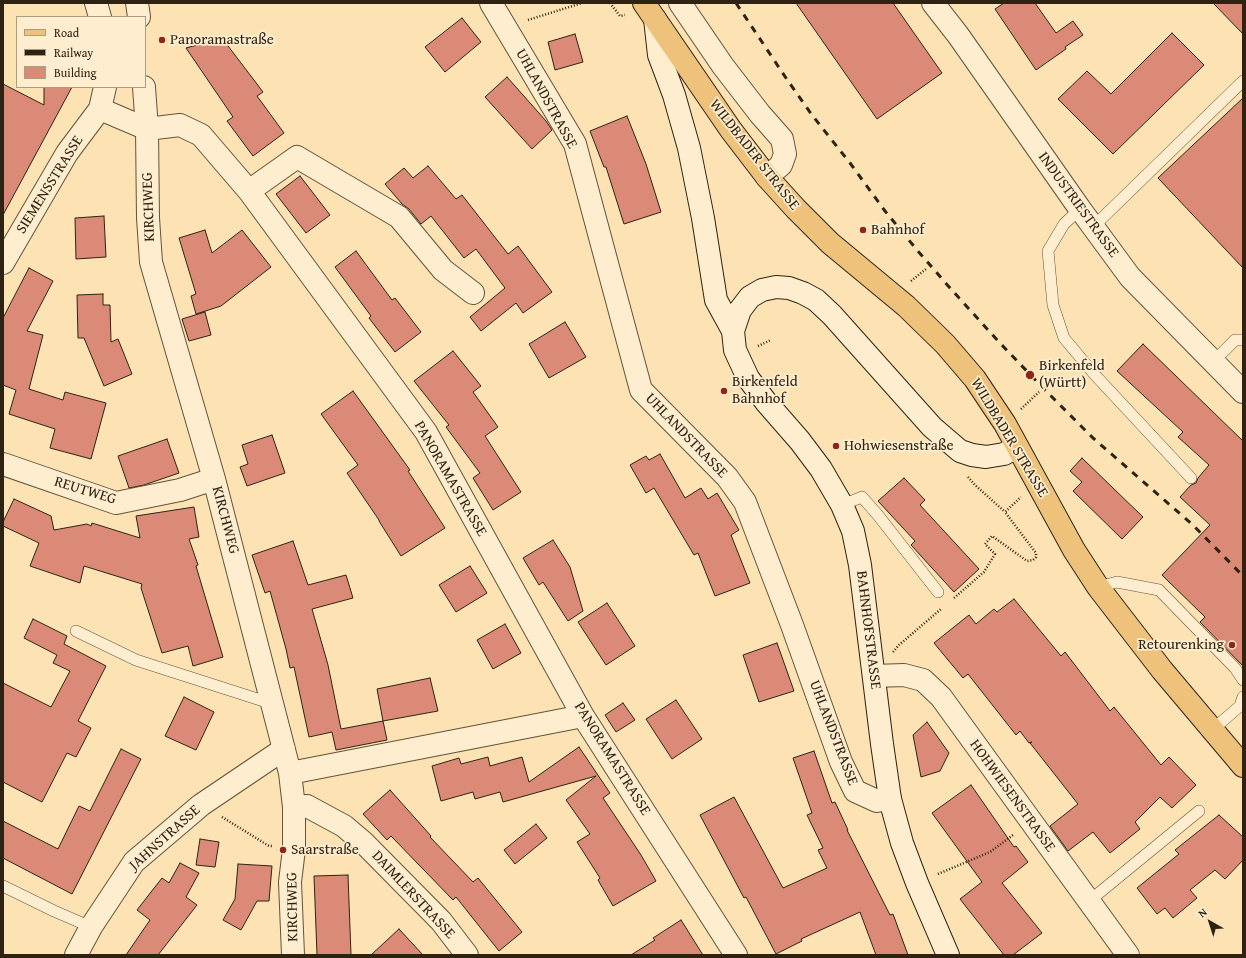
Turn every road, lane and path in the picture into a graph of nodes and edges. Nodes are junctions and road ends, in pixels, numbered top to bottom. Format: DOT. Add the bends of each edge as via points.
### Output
graph roads {
  1 [pos="96,3"];
  2 [pos="138,3"];
  3 [pos="490,3"];
  4 [pos="582,3"];
  5 [pos="610,3"];
  6 [pos="680,3"];
  7 [pos="933,3"];
  8 [pos="650,11"];
  9 [pos="100,16"];
  10 [pos="139,16"];
  11 [pos="620,16"];
  12 [pos="505,27"];
  13 [pos="1243,81"];
  14 [pos="105,88"];
  15 [pos="144,88"];
  16 [pos="100,109"];
  17 [pos="147,129"];
  18 [pos="767,177"];
  19 [pos="249,191"];
  20 [pos="1080,209"];
  21 [pos="1093,227"];
  22 [pos="3,263"];
  23 [pos="926,269"];
  24 [pos="909,283"];
  25 [pos="472,293"];
  26 [pos="733,331"];
  27 [pos="771,340"];
  28 [pos="1243,340"];
  29 [pos="757,346"];
  30 [pos="1213,362"];
  31 [pos="1038,392"];
  32 [pos="1243,392"];
  33 [pos="1020,409"];
  34 [pos="1017,447"];
  35 [pos="960,451"];
  36 [pos="3,464"];
  37 [pos="1191,478"];
  38 [pos="214,479"];
  39 [pos="1039,487"];
  40 [pos="842,505"];
  41 [pos="1005,512"];
  42 [pos="1098,587"];
  43 [pos="938,592"];
  44 [pos="954,598"];
  45 [pos="942,608"];
  46 [pos="76,631"];
  47 [pos="874,676"];
  48 [pos="1243,680"];
  49 [pos="1243,697"];
  50 [pos="273,704"];
  51 [pos="583,716"];
  52 [pos="1212,730"];
  53 [pos="284,749"];
  54 [pos="1243,766"];
  55 [pos="290,773"];
  56 [pos="890,800"];
  57 [pos="294,808"];
  58 [pos="1199,811"];
  59 [pos="216,814"];
  60 [pos="1030,822"];
  61 [pos="276,846"];
  62 [pos="917,883"];
  63 [pos="3,886"];
  64 [pos="1088,902"];
  65 [pos="91,926"];
  66 [pos="76,955"];
  67 [pos="293,955"];
  68 [pos="467,955"];
  69 [pos="736,955"];
  70 [pos="948,955"];
  71 [pos="1128,955"];
  1 -- 9 [label="street"];
  2 -- 10 [label="street"];
  3 -- 12 [label="street, UHLANDSTRASSE"];
  4 -- 12 [label="path"];
  5 -- 11 [label="path"];
  6 -- 18 [label="street" via="723,66 782,138 786,154 781,166"];
  7 -- 20 [label="street, INDUSTRIESTRASSE"];
  8 -- 18 [label="main road, WILDBADER STRASSE" via="731,130"];
  8 -- 26 [label="street" via="659,55 689,148 704,218 716,300"];
  12 -- 56 [label="street, UHLANDSTRASSE" via="574,144 641,390 727,477 745,502 841,762 855,791 877,801"];
  13 -- 21 [label="lane"];
  14 -- 16 [label="street"];
  15 -- 17 [label="street, KIRCHWEG"];
  16 -- 17 [label="street, PANORAMASTRASSE"];
  16 -- 22 [label="street, SIEMENSSTRASSE" via="67,153"];
  17 -- 19 [label="street, PANORAMASTRASSE" via="180,125 201,134"];
  17 -- 38 [label="street, KIRCHWEG" via="151,262"];
  18 -- 34 [label="main road, WILDBADER STRASSE" via="830,243 906,306 945,344 975,379"];
  19 -- 25 [label="street" via="297,157 399,217 443,270"];
  19 -- 51 [label="street, PANORAMASTRASSE" via="426,432"];
  20 -- 21 [label="street, INDUSTRIESTRASSE"];
  20 -- 37 [label="lane" via="1064,224 1048,251 1053,305 1064,338"];
  21 -- 30 [label="street, INDUSTRIESTRASSE" via="1130,277"];
  23 -- 24 [label="path"];
  26 -- 35 [label="street" via="740,310 750,297 762,290 776,287 803,293 816,300 832,315 932,427"];
  26 -- 40 [label="street, BAHNHOFSTRASSE" via="735,350 748,378 821,469"];
  27 -- 29 [label="path"];
  28 -- 30 [label="lane" via="1235,340"];
  30 -- 32 [label="street, INDUSTRIESTRASSE"];
  31 -- 33 [label="path"];
  34 -- 35 [label="street" via="1004,454 986,457"];
  34 -- 39 [label="main road, WILDBADER STRASSE"];
  35 -- 41 [label="path" via="964,472"];
  36 -- 38 [label="street, REUTWEG" via="116,503 180,490"];
  38 -- 50 [label="street, KIRCHWEG"];
  39 -- 41 [label="path" via="1018,499"];
  39 -- 42 [label="main road, WILDBADER STRASSE"];
  40 -- 43 [label="lane" via="862,497"];
  40 -- 47 [label="street, BAHNHOFSTRASSE" via="853,531 860,565"];
  41 -- 44 [label="path" via="1036,553 1036,557 1027,561 992,536 985,544 996,554 984,572"];
  42 -- 48 [label="lane" via="1117,582 1159,590 1235,668"];
  42 -- 52 [label="main road, WILDBADER STRASSE"];
  45 -- 47 [label="path" via="899,645"];
  46 -- 50 [label="lane" via="136,660"];
  47 -- 56 [label="street, BAHNHOFSTRASSE"];
  47 -- 60 [label="street, HOHWIESENSTRASSE" via="904,675 923,680 941,697"];
  49 -- 52 [label="lane" via="1240,706"];
  50 -- 53 [label="street, KIRCHWEG"];
  51 -- 55 [label="street"];
  51 -- 69 [label="street, PANORAMASTRASSE"];
  52 -- 54 [label="main road, WILDBADER STRASSE"];
  53 -- 55 [label="street, KIRCHWEG"];
  53 -- 65 [label="street, JAHNSTRASSE" via="201,805 134,862"];
  55 -- 57 [label="street, KIRCHWEG"];
  56 -- 62 [label="street, BAHNHOFSTRASSE"];
  57 -- 67 [label="street, KIRCHWEG" via="294,849 290,882"];
  57 -- 68 [label="street, DAIMLERSTRASSE" via="307,806 344,826 441,921"];
  58 -- 64 [label="lane"];
  59 -- 61 [label="path" via="269,846"];
  60 -- 62 [label="path" via="990,852"];
  60 -- 64 [label="street, HOHWIESENSTRASSE"];
  62 -- 70 [label="street, BAHNHOFSTRASSE"];
  63 -- 65 [label="lane"];
  64 -- 71 [label="street, HOHWIESENSTRASSE"];
  65 -- 66 [label="street, JAHNSTRASSE"];
}
